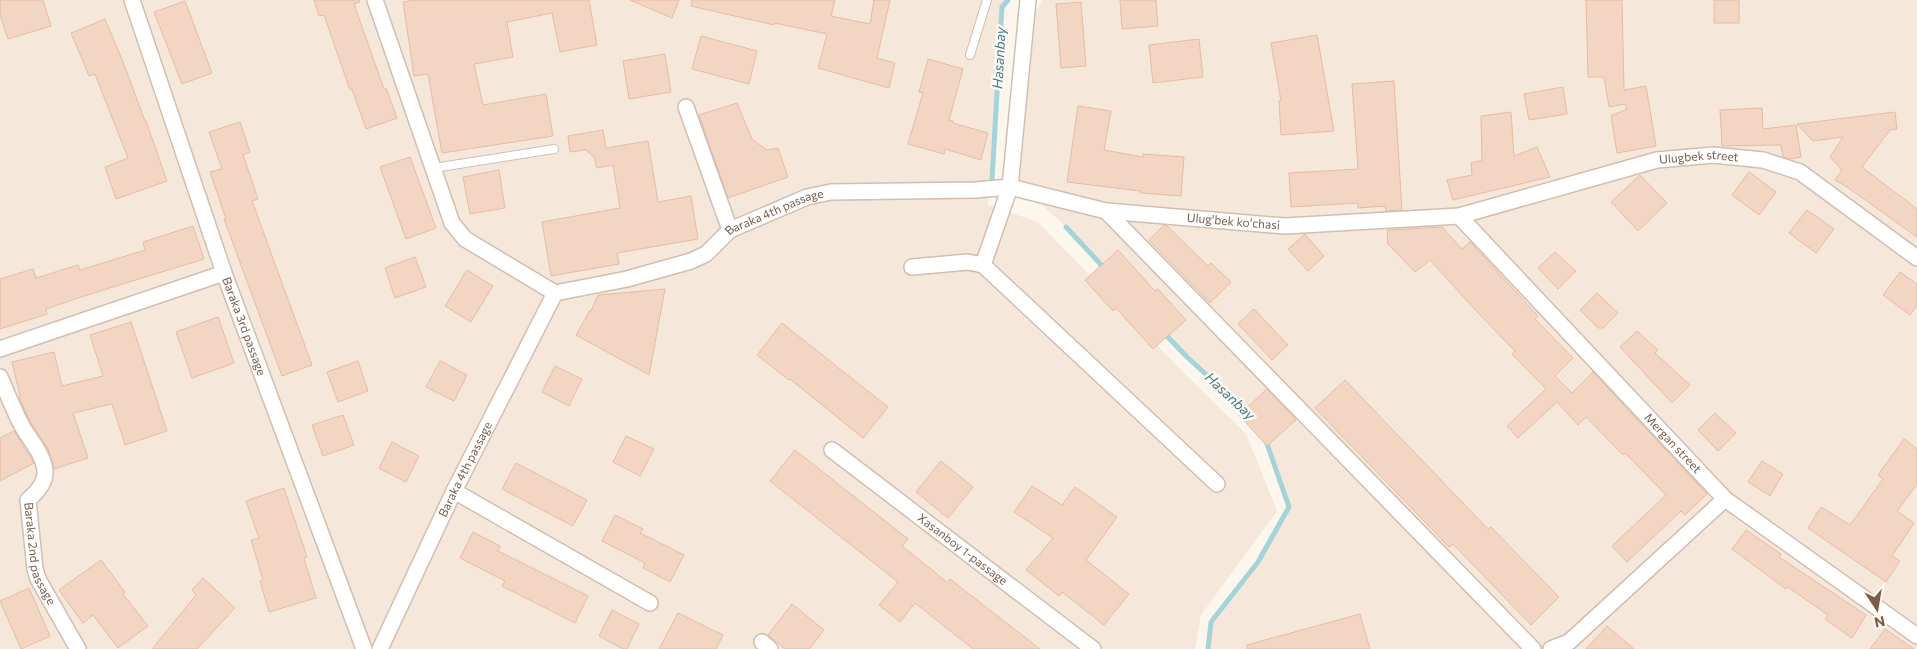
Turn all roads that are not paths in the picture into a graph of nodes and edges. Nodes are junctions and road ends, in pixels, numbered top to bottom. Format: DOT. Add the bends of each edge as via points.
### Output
graph roads {
  1 [pos="132,0"];
  2 [pos="375,0"];
  3 [pos="987,0"];
  4 [pos="1028,0"];
  5 [pos="970,55"];
  6 [pos="686,107"];
  7 [pos="554,150"];
  8 [pos="434,168"];
  9 [pos="1010,187"];
  10 [pos="1106,211"];
  11 [pos="1459,216"];
  12 [pos="730,230"];
  13 [pos="1917,258"];
  14 [pos="983,265"];
  15 [pos="912,267"];
  16 [pos="224,273"];
  17 [pos="555,293"];
  18 [pos="0,349"];
  19 [pos="0,377"];
  20 [pos="832,450"];
  21 [pos="1217,484"];
  22 [pos="454,491"];
  23 [pos="1725,499"];
  24 [pos="650,603"];
  25 [pos="1917,636"];
  26 [pos="78,649"];
  27 [pos="364,649"];
  28 [pos="380,649"];
  29 [pos="1092,649"];
  30 [pos="1534,649"];
  31 [pos="1551,649"];
  1 -- 16 [label="street, Baraka 3rd passage"];
  2 -- 8 [label="street"];
  3 -- 5 [label="lane"];
  4 -- 9 [label="street"];
  6 -- 12 [label="street"];
  7 -- 8 [label="lane"];
  8 -- 17 [label="street" via="452,224 465,239"];
  9 -- 10 [label="street, Ulug'bek ko'chasi"];
  9 -- 12 [label="street, Baraka 4th passage" via="831,192 807,197"];
  9 -- 14 [label="street"];
  10 -- 11 [label="street, Ulug'bek ko'chasi" via="1285,226"];
  10 -- 30 [label="street"];
  11 -- 13 [label="street, Ulugbek street" via="1657,160 1713,155 1764,160 1800,172"];
  11 -- 23 [label="street, Mergan street"];
  12 -- 17 [label="street, Baraka 4th passage" via="706,254 691,261 626,279"];
  14 -- 15 [label="street" via="968,262"];
  14 -- 21 [label="street"];
  16 -- 18 [label="street"];
  16 -- 27 [label="street, Baraka 3rd passage"];
  17 -- 22 [label="street, Baraka 4th passage"];
  19 -- 26 [label="street, Baraka 2nd passage" via="45,470 40,489 28,500 35,569"];
  20 -- 29 [label="street, Xasanboy 1-passage"];
  22 -- 24 [label="street"];
  22 -- 28 [label="street, Baraka 4th passage"];
  23 -- 25 [label="street, Mergan street"];
  23 -- 31 [label="street" via="1569,642"];
}
